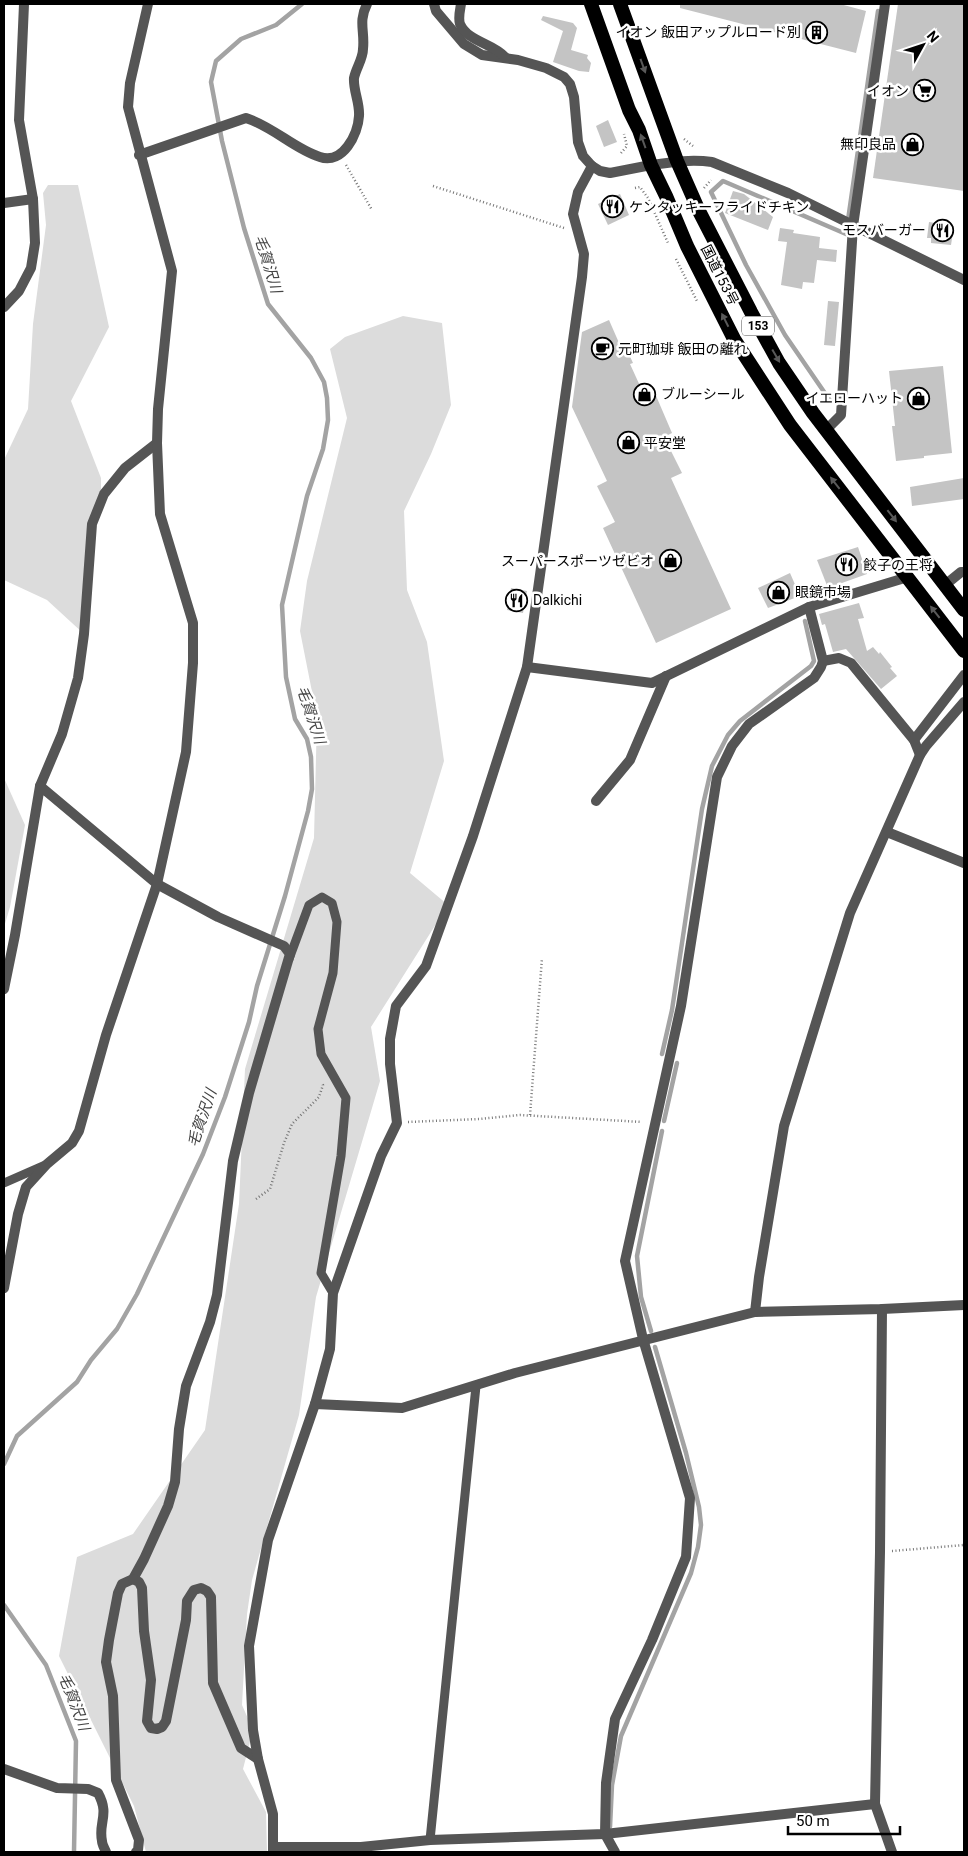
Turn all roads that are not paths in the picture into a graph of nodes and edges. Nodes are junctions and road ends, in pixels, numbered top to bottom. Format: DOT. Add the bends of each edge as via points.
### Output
graph roads {
  1 [pos="24,4"];
  2 [pos="148,4"];
  3 [pos="366,4"];
  4 [pos="434,4"];
  5 [pos="461,4"];
  6 [pos="592,4"];
  7 [pos="620,4"];
  8 [pos="885,4"];
  9 [pos="505,57"];
  10 [pos="139,155"];
  11 [pos="677,161"];
  12 [pos="651,165"];
  13 [pos="592,166"];
  14 [pos="33,199"];
  15 [pos="4,203"];
  16 [pos="848,223"];
  17 [pos="964,280"];
  18 [pos="4,307"];
  19 [pos="826,430"];
  20 [pos="157,443"];
  21 [pos="964,572"];
  22 [pos="908,577"];
  23 [pos="945,585"];
  24 [pos="809,607"];
  25 [pos="964,610"];
  26 [pos="964,651"];
  27 [pos="823,661"];
  28 [pos="527,667"];
  29 [pos="964,675"];
  30 [pos="666,676"];
  31 [pos="964,702"];
  32 [pos="914,740"];
  33 [pos="920,755"];
  34 [pos="40,786"];
  35 [pos="596,801"];
  36 [pos="887,832"];
  37 [pos="964,863"];
  38 [pos="157,884"];
  39 [pos="282,980"];
  40 [pos="4,989"];
  41 [pos="47,1164"];
  42 [pos="4,1183"];
  43 [pos="4,1288"];
  44 [pos="333,1292"];
  45 [pos="964,1305"];
  46 [pos="882,1309"];
  47 [pos="755,1312"];
  48 [pos="643,1339"];
  49 [pos="476,1386"];
  50 [pos="315,1404"];
  51 [pos="133,1579"];
  52 [pos="258,1759"];
  53 [pos="4,1769"];
  54 [pos="875,1804"];
  55 [pos="605,1834"];
  56 [pos="430,1840"];
  57 [pos="274,1850"];
  58 [pos="106,1852"];
  59 [pos="136,1852"];
  60 [pos="615,1852"];
  61 [pos="892,1852"];
  1 -- 14 [label="street" via="18,120"];
  2 -- 10 [label="street" via="128,107"];
  3 -- 10 [label="street" via="362,14 363,50 354,79 359,116 352,140 340,155 322,158 262,123 246,118"];
  4 -- 9 [label="street" via="436,11 464,44 482,55"];
  5 -- 9 [label="street" via="459,19 462,26 474,38 500,51"];
  12 -- 6 [label="highway, 国道153号 / 153, one-way"];
  7 -- 11 [label="highway, 国道153号 / 153, one-way"];
  8 -- 16 [label="street"];
  9 -- 13 [label="street" via="546,68 570,84 578,142 583,156"];
  10 -- 20 [label="street" via="172,271"];
  11 -- 12 [label="street"];
  11 -- 16 [label="street" via="712,162 788,193"];
  11 -- 19 [label="highway, 国道153号 / 153, one-way" via="750,312 779,363"];
  12 -- 13 [label="street" via="610,173"];
  22 -- 12 [label="highway, 国道153号 / 153, one-way" via="790,425 734,339"];
  13 -- 28 [label="street" via="578,192 573,214 584,254 582,277"];
  14 -- 15 [label="street"];
  14 -- 18 [label="street" via="35,243 31,268 19,291"];
  16 -- 17 [label="street"];
  16 -- 19 [label="street" via="841,415"];
  19 -- 23 [label="highway, 国道153号 / 153, one-way"];
  20 -- 34 [label="street" via="125,468 104,494 92,524 78,678 62,734"];
  20 -- 38 [label="street" via="160,514 193,623 193,663 186,752"];
  21 -- 23 [label="street"];
  22 -- 24 [label="street"];
  26 -- 22 [label="highway, 国道153号 / 153, one-way"];
  23 -- 25 [label="highway, 国道153号 / 153"];
  24 -- 27 [label="street"];
  24 -- 30 [label="street"];
  27 -- 32 [label="street" via="839,658 851,663"];
  27 -- 48 [label="street" via="814,678 750,724 732,746 717,777 681,1006 625,1262"];
  28 -- 30 [label="street" via="652,683"];
  28 -- 44 [label="street" via="426,966 396,1006 390,1039 397,1123 381,1156"];
  29 -- 32 [label="street"];
  30 -- 35 [label="street" via="630,760"];
  31 -- 33 [label="street"];
  32 -- 33 [label="street"];
  33 -- 36 [label="street"];
  34 -- 38 [label="street"];
  34 -- 40 [label="street"];
  36 -- 37 [label="street"];
  36 -- 47 [label="street" via="850,913 784,1126"];
  38 -- 39 [label="street" via="218,917 284,946 290,954"];
  38 -- 41 [label="street" via="106,1035 79,1131 72,1143"];
  39 -- 44 [label="lane" via="309,905 322,897 332,903 337,922 333,973 318,1029 321,1054 346,1098 321,1273"];
  39 -- 51 [label="street" via="233,1162 216,1295 210,1322 186,1386 175,1482 164,1515"];
  41 -- 42 [label="lane"];
  41 -- 43 [label="street" via="26,1187"];
  44 -- 50 [label="street" via="330,1349"];
  45 -- 46 [label="street"];
  46 -- 47 [label="street"];
  46 -- 54 [label="street"];
  47 -- 48 [label="street"];
  48 -- 49 [label="street"];
  48 -- 55 [label="street" via="690,1498 686,1557 615,1719 606,1783"];
  49 -- 50 [label="street" via="402,1408"];
  49 -- 56 [label="lane"];
  50 -- 52 [label="street" via="268,1540 249,1646 253,1730"];
  51 -- 52 [label="street" via="142,1588 151,1680 147,1721 151,1728 157,1730 166,1721 187,1601 194,1590 201,1588 211,1597 213,1683 241,1748"];
  51 -- 59 [label="street" via="122,1584 118,1592 106,1662 113,1696 116,1780 139,1840"];
  52 -- 57 [label="street" via="274,1814"];
  53 -- 58 [label="street" via="58,1788 98,1793 103,1802 101,1840"];
  54 -- 55 [label="street"];
  54 -- 61 [label="street"];
  55 -- 56 [label="street"];
  55 -- 60 [label="street"];
  56 -- 57 [label="street" via="361,1847"];
}
